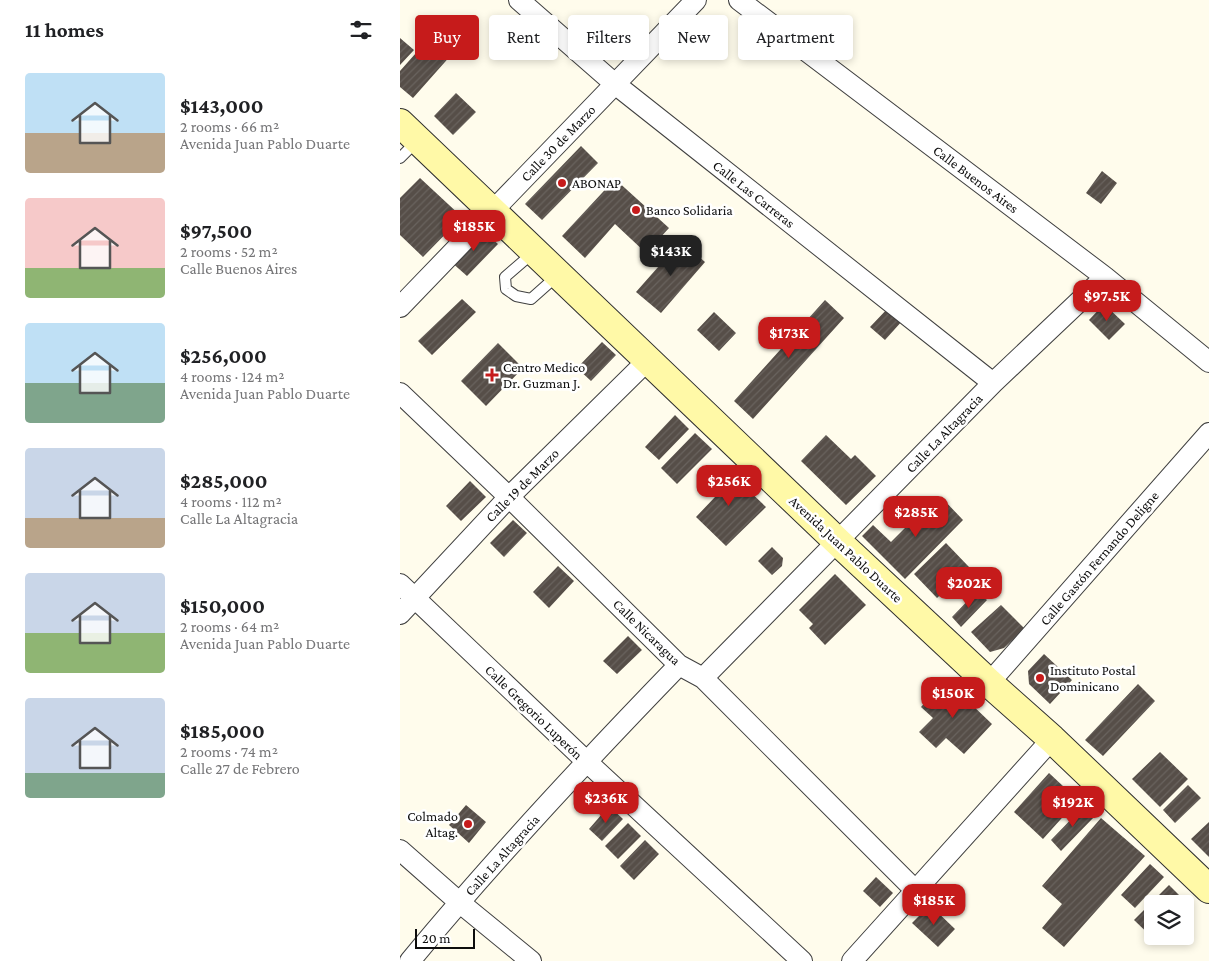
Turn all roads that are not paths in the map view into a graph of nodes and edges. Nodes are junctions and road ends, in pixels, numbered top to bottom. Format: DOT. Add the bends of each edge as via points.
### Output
graph roads {
  1 [pos="519,0"];
  2 [pos="696,0"];
  3 [pos="739,0"];
  4 [pos="615,84"];
  5 [pos="406,140"];
  6 [pos="493,211"];
  7 [pos="535,251"];
  8 [pos="558,275"];
  9 [pos="1104,276"];
  10 [pos="400,307"];
  11 [pos="648,360"];
  12 [pos="1209,362"];
  13 [pos="993,383"];
  14 [pos="400,393"];
  15 [pos="1209,433"];
  16 [pos="509,497"];
  17 [pos="838,542"];
  18 [pos="400,584"];
  19 [pos="415,598"];
  20 [pos="400,614"];
  21 [pos="679,665"];
  22 [pos="703,678"];
  23 [pos="989,683"];
  24 [pos="1052,739"];
  25 [pos="586,761"];
  26 [pos="400,850"];
  27 [pos="1209,889"];
  28 [pos="916,891"];
  29 [pos="459,902"];
  30 [pos="410,961"];
  31 [pos="531,961"];
  32 [pos="802,961"];
  33 [pos="852,961"];
  1 -- 4 [label="street, Calle Las Carreras"];
  2 -- 4 [label="street, Calle 30 de Marzo"];
  3 -- 9 [label="street, Calle Buenos Aires"];
  4 -- 6 [label="street, Calle 30 de Marzo"];
  4 -- 13 [label="street, Calle Las Carreras"];
  5 -- 6 [label="main road, Avenida Juan Pablo Duarte"];
  6 -- 7 [label="main road, Avenida Juan Pablo Duarte"];
  6 -- 10 [label="street, Calle 30 de Marzo"];
  7 -- 8 [label="main road, Avenida Juan Pablo Duarte"];
  7 -- 8 [label="lane" via="505,277 506,289 516,296 531,299"];
  8 -- 11 [label="main road, Avenida Juan Pablo Duarte"];
  9 -- 12 [label="street, Calle Buenos Aires"];
  9 -- 13 [label="street, Calle La Altagracia"];
  11 -- 16 [label="street, Calle 19 de Marzo"];
  11 -- 17 [label="main road, Avenida Juan Pablo Duarte"];
  13 -- 17 [label="street, Calle La Altagracia"];
  14 -- 16 [label="street, Calle Nicaragua"];
  15 -- 23 [label="street, Calle Gastón Fernando Deligne"];
  16 -- 19 [label="street, Calle 19 de Marzo"];
  16 -- 21 [label="street, Calle Nicaragua"];
  17 -- 22 [label="street, Calle La Altagracia"];
  17 -- 23 [label="main road, Avenida Juan Pablo Duarte"];
  18 -- 19 [label="street, Calle Gregorio Luperón"];
  19 -- 20 [label="street, Calle 19 de Marzo"];
  19 -- 25 [label="street, Calle Gregorio Luperón"];
  21 -- 22 [label="street, Calle Nicaragua"];
  21 -- 25 [label="street, Calle La Altagracia"];
  22 -- 28 [label="street, Calle Nicaragua"];
  23 -- 24 [label="main road, Avenida Juan Pablo Duarte"];
  24 -- 27 [label="main road, Avenida Juan Pablo Duarte"];
  24 -- 28 [label="street"];
  25 -- 29 [label="street, Calle La Altagracia"];
  25 -- 32 [label="street, Calle Gregorio Luperón"];
  26 -- 29 [label="street"];
  28 -- 33 [label="street"];
  29 -- 30 [label="street, Calle La Altagracia"];
  29 -- 31 [label="street"];
}
